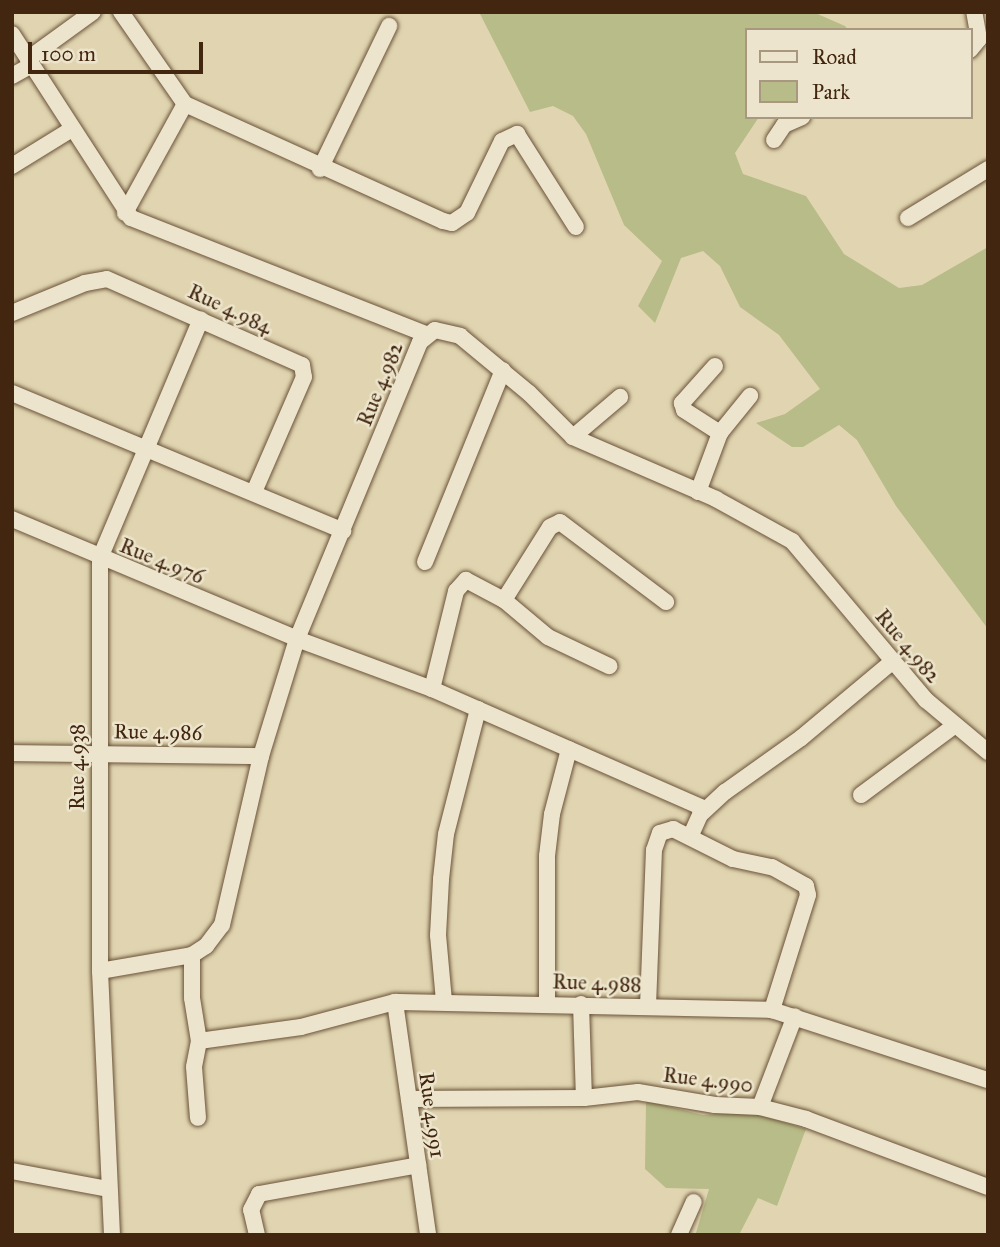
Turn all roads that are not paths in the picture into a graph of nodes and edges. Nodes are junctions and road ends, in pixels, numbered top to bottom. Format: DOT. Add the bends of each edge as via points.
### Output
graph roads {
  1 [pos="93,12"];
  2 [pos="121,12"];
  3 [pos="974,12"];
  4 [pos="389,26"];
  5 [pos="12,34"];
  6 [pos="972,48"];
  7 [pos="30,62"];
  8 [pos="12,76"];
  9 [pos="185,104"];
  10 [pos="797,119"];
  11 [pos="72,130"];
  12 [pos="775,140"];
  13 [pos="12,166"];
  14 [pos="320,169"];
  15 [pos="988,169"];
  16 [pos="125,213"];
  17 [pos="908,218"];
  18 [pos="576,227"];
  19 [pos="12,313"];
  20 [pos="201,319"];
  21 [pos="425,334"];
  22 [pos="715,366"];
  23 [pos="503,370"];
  24 [pos="12,393"];
  25 [pos="750,396"];
  26 [pos="620,397"];
  27 [pos="720,433"];
  28 [pos="573,438"];
  29 [pos="144,447"];
  30 [pos="254,492"];
  31 [pos="698,492"];
  32 [pos="12,519"];
  33 [pos="343,531"];
  34 [pos="100,558"];
  35 [pos="425,562"];
  36 [pos="504,600"];
  37 [pos="666,602"];
  38 [pos="297,639"];
  39 [pos="892,662"];
  40 [pos="609,666"];
  41 [pos="432,690"];
  42 [pos="478,709"];
  43 [pos="954,726"];
  44 [pos="569,749"];
  45 [pos="98,752"];
  46 [pos="988,752"];
  47 [pos="12,753"];
  48 [pos="261,755"];
  49 [pos="861,795"];
  50 [pos="705,809"];
  51 [pos="691,835"];
  52 [pos="192,955"];
  53 [pos="100,971"];
  54 [pos="444,1001"];
  55 [pos="395,1002"];
  56 [pos="547,1002"];
  57 [pos="581,1004"];
  58 [pos="648,1006"];
  59 [pos="772,1010"];
  60 [pos="795,1016"];
  61 [pos="199,1041"];
  62 [pos="988,1080"];
  63 [pos="584,1098"];
  64 [pos="409,1099"];
  65 [pos="760,1107"];
  66 [pos="198,1118"];
  67 [pos="418,1165"];
  68 [pos="12,1171"];
  69 [pos="988,1188"];
  70 [pos="108,1189"];
  71 [pos="694,1202"];
  72 [pos="112,1235"];
  73 [pos="257,1235"];
  74 [pos="428,1235"];
  75 [pos="679,1235"];
  1 -- 7 [label="street"];
  2 -- 9 [label="street"];
  3 -- 6 [label="street" via="979,39"];
  4 -- 14 [label="street"];
  5 -- 7 [label="street"];
  7 -- 8 [label="street"];
  7 -- 11 [label="street"];
  9 -- 14 [label="street"];
  9 -- 16 [label="street"];
  10 -- 12 [label="street" via="785,124"];
  11 -- 13 [label="street"];
  11 -- 16 [label="street"];
  14 -- 18 [label="street" via="452,223 467,212 502,141 513,133"];
  15 -- 17 [label="street"];
  16 -- 21 [label="street"];
  19 -- 20 [label="street, Rue 4.984" via="85,283 107,279"];
  20 -- 29 [label="street, Rue 4.938"];
  20 -- 30 [label="street, Rue 4.984" via="304,370"];
  21 -- 23 [label="street, Rue 4.982" via="445,330 460,336"];
  21 -- 33 [label="street, Rue 4.982"];
  22 -- 27 [label="street" via="681,402 684,410"];
  23 -- 28 [label="street, Rue 4.982"];
  23 -- 35 [label="street"];
  24 -- 29 [label="street"];
  25 -- 27 [label="street"];
  26 -- 28 [label="street"];
  27 -- 31 [label="street"];
  28 -- 31 [label="street, Rue 4.982"];
  29 -- 30 [label="street"];
  29 -- 34 [label="street, Rue 4.938"];
  30 -- 33 [label="street"];
  31 -- 39 [label="street, Rue 4.982" via="792,541"];
  32 -- 34 [label="street, Rue 4.976"];
  33 -- 38 [label="street, Rue 4.982"];
  34 -- 38 [label="street, Rue 4.976"];
  34 -- 45 [label="street, Rue 4.938"];
  36 -- 37 [label="street" via="550,527 560,522"];
  36 -- 40 [label="street" via="539,631"];
  36 -- 41 [label="street" via="473,582 460,582"];
  38 -- 41 [label="street, Rue 4.976"];
  38 -- 48 [label="street, Rue 4.982"];
  39 -- 43 [label="street, Rue 4.982"];
  39 -- 50 [label="street" via="801,738"];
  41 -- 42 [label="street, Rue 4.976"];
  42 -- 44 [label="street, Rue 4.976"];
  42 -- 54 [label="street" via="446,834 438,935"];
  43 -- 46 [label="street, Rue 4.982"];
  43 -- 49 [label="street"];
  44 -- 50 [label="street, Rue 4.976"];
  44 -- 56 [label="street" via="552,814 548,856"];
  45 -- 47 [label="street, Rue 4.986"];
  45 -- 48 [label="street, Rue 4.986"];
  45 -- 53 [label="street, Rue 4.938"];
  48 -- 52 [label="street, Rue 4.982" via="222,925 206,946"];
  50 -- 51 [label="street"];
  51 -- 58 [label="street" via="665,830 655,843"];
  51 -- 59 [label="street" via="733,859 772,867 806,886 808,895"];
  52 -- 53 [label="street"];
  52 -- 61 [label="street"];
  53 -- 70 [label="street, Rue 4.938"];
  54 -- 55 [label="street, Rue 4.988"];
  54 -- 56 [label="street, Rue 4.988"];
  55 -- 61 [label="street, Rue 4.988" via="301,1027"];
  55 -- 64 [label="street, Rue 4.991"];
  56 -- 57 [label="street, Rue 4.988"];
  57 -- 58 [label="street, Rue 4.988"];
  57 -- 63 [label="street"];
  58 -- 59 [label="street, Rue 4.988"];
  59 -- 60 [label="street, Rue 4.988"];
  60 -- 62 [label="street, Rue 4.988"];
  60 -- 65 [label="street"];
  61 -- 66 [label="street" via="194,1067"];
  63 -- 64 [label="street, Rue 4.990"];
  63 -- 65 [label="street, Rue 4.990" via="638,1092 715,1105"];
  64 -- 67 [label="street, Rue 4.991"];
  65 -- 69 [label="street, Rue 4.990" via="819,1124"];
  67 -- 73 [label="street" via="259,1194 251,1210"];
  67 -- 74 [label="street, Rue 4.991"];
  68 -- 70 [label="street"];
  70 -- 72 [label="street, Rue 4.938"];
  71 -- 75 [label="street"];
}
